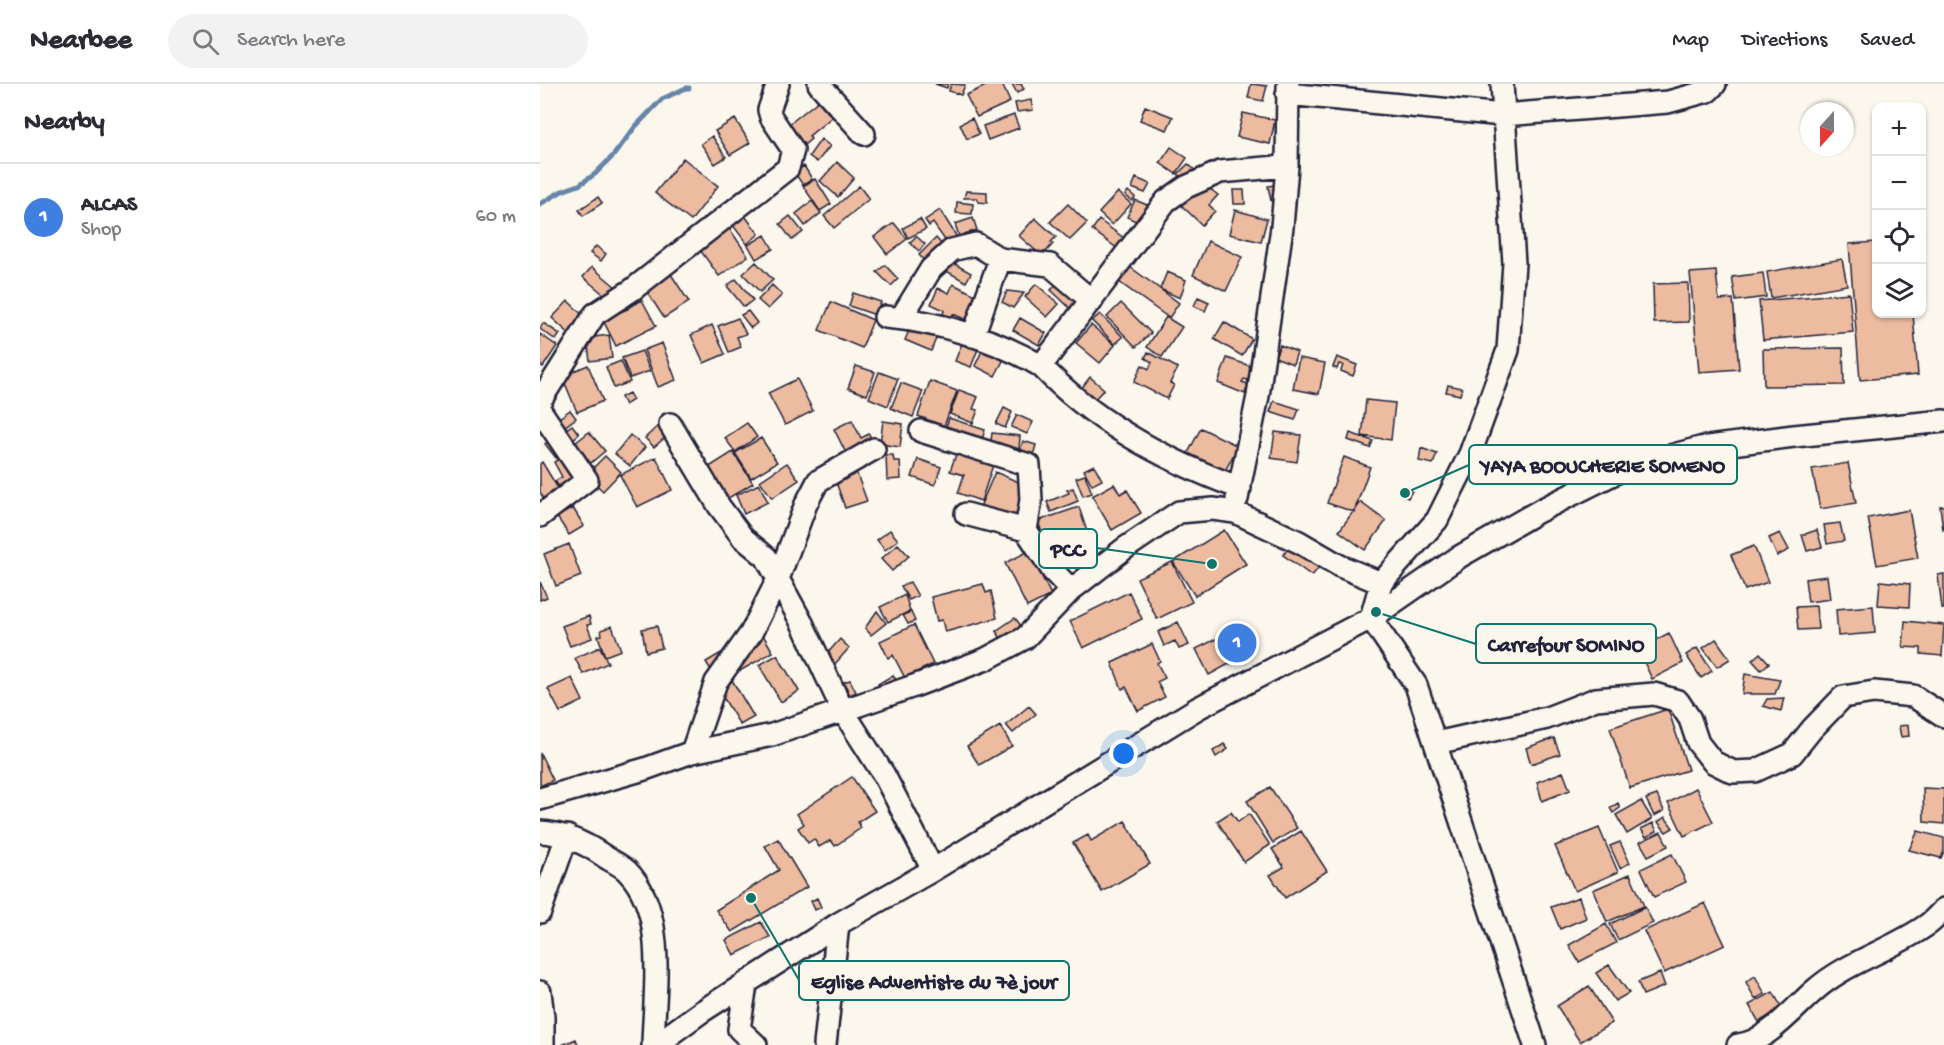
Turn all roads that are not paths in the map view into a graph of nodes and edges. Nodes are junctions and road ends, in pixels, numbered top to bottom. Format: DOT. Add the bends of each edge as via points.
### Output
graph roads {
  1 [pos="778,84"];
  2 [pos="819,84"];
  3 [pos="1502,84"];
  4 [pos="1715,84"];
  5 [pos="1288,89"];
  6 [pos="1503,115"];
  7 [pos="864,134"];
  8 [pos="1287,166"];
  9 [pos="1000,259"];
  10 [pos="1092,301"];
  11 [pos="973,336"];
  12 [pos="1041,366"];
  13 [pos="540,401"];
  14 [pos="540,410"];
  15 [pos="1944,421"];
  16 [pos="670,424"];
  17 [pos="921,432"];
  18 [pos="874,449"];
  19 [pos="1240,488"];
  20 [pos="1235,512"];
  21 [pos="966,514"];
  22 [pos="540,516"];
  23 [pos="1026,530"];
  24 [pos="778,579"];
  25 [pos="1381,583"];
  26 [pos="1071,590"];
  27 [pos="1371,618"];
  28 [pos="843,711"];
  29 [pos="1944,716"];
  30 [pos="1436,743"];
  31 [pos="692,752"];
  32 [pos="540,799"];
  33 [pos="541,828"];
  34 [pos="567,836"];
  35 [pos="933,870"];
  36 [pos="1944,909"];
  37 [pos="540,912"];
  38 [pos="838,924"];
  39 [pos="746,985"];
  40 [pos="540,992"];
  41 [pos="736,1037"];
  42 [pos="543,1045"];
  43 [pos="653,1045"];
  44 [pos="663,1045"];
  45 [pos="756,1045"];
  46 [pos="825,1045"];
  47 [pos="1535,1045"];
  48 [pos="1738,1045"];
  1 -- 13 [label="street" via="769,110 793,150 788,168 596,314"];
  2 -- 7 [label="street"];
  3 -- 6 [label="street"];
  4 -- 6 [label="street" via="1708,91 1668,102"];
  5 -- 6 [label="street"];
  5 -- 8 [label="street"];
  6 -- 25 [label="street" via="1514,263 1508,350 1470,454 1437,520"];
  8 -- 10 [label="street" via="1220,172 1186,187 1166,201"];
  8 -- 19 [label="street" via="1278,259"];
  9 -- 10 [label="street" via="1050,265"];
  9 -- 11 [label="street"];
  9 -- 11 [label="street" via="976,244 952,250 931,269 893,317"];
  10 -- 12 [label="street"];
  11 -- 12 [label="street"];
  12 -- 19 [label="street" via="1089,410 1147,448"];
  14 -- 22 [label="street" via="587,480"];
  15 -- 27 [label="street" via="1700,448 1625,468 1459,557"];
  16 -- 24 [label="street" via="719,506 743,538 766,557"];
  17 -- 23 [label="street" via="1029,465 1031,500"];
  18 -- 24 [label="street" via="818,481"];
  19 -- 20 [label="street"];
  20 -- 25 [label="street"];
  20 -- 26 [label="street" via="1179,512"];
  21 -- 23 [label="street"];
  23 -- 26 [label="street"];
  24 -- 28 [label="street"];
  24 -- 31 [label="street" via="751,633 716,682"];
  25 -- 27 [label="street"];
  26 -- 28 [label="street" via="1024,638 986,659"];
  27 -- 30 [label="street" via="1416,685"];
  27 -- 35 [label="street" via="1198,708"];
  28 -- 31 [label="street" via="772,735"];
  28 -- 35 [label="street" via="884,776"];
  29 -- 30 [label="street" via="1913,696 1874,692 1843,697 1792,754 1755,771 1733,772 1713,762 1698,743 1690,719 1678,701 1654,694 1596,699 1547,718"];
  30 -- 47 [label="street"];
  31 -- 32 [label="street"];
  33 -- 34 [label="street"];
  34 -- 37 [label="street"];
  34 -- 43 [label="street" via="627,872 648,902 656,948"];
  35 -- 38 [label="street"];
  36 -- 48 [label="street" via="1928,924 1818,988 1774,1028"];
  38 -- 39 [label="street"];
  38 -- 46 [label="street"];
  39 -- 41 [label="street"];
  39 -- 44 [label="street" via="701,1012 672,1033"];
  40 -- 42 [label="street"];
  41 -- 45 [label="street"];
}
